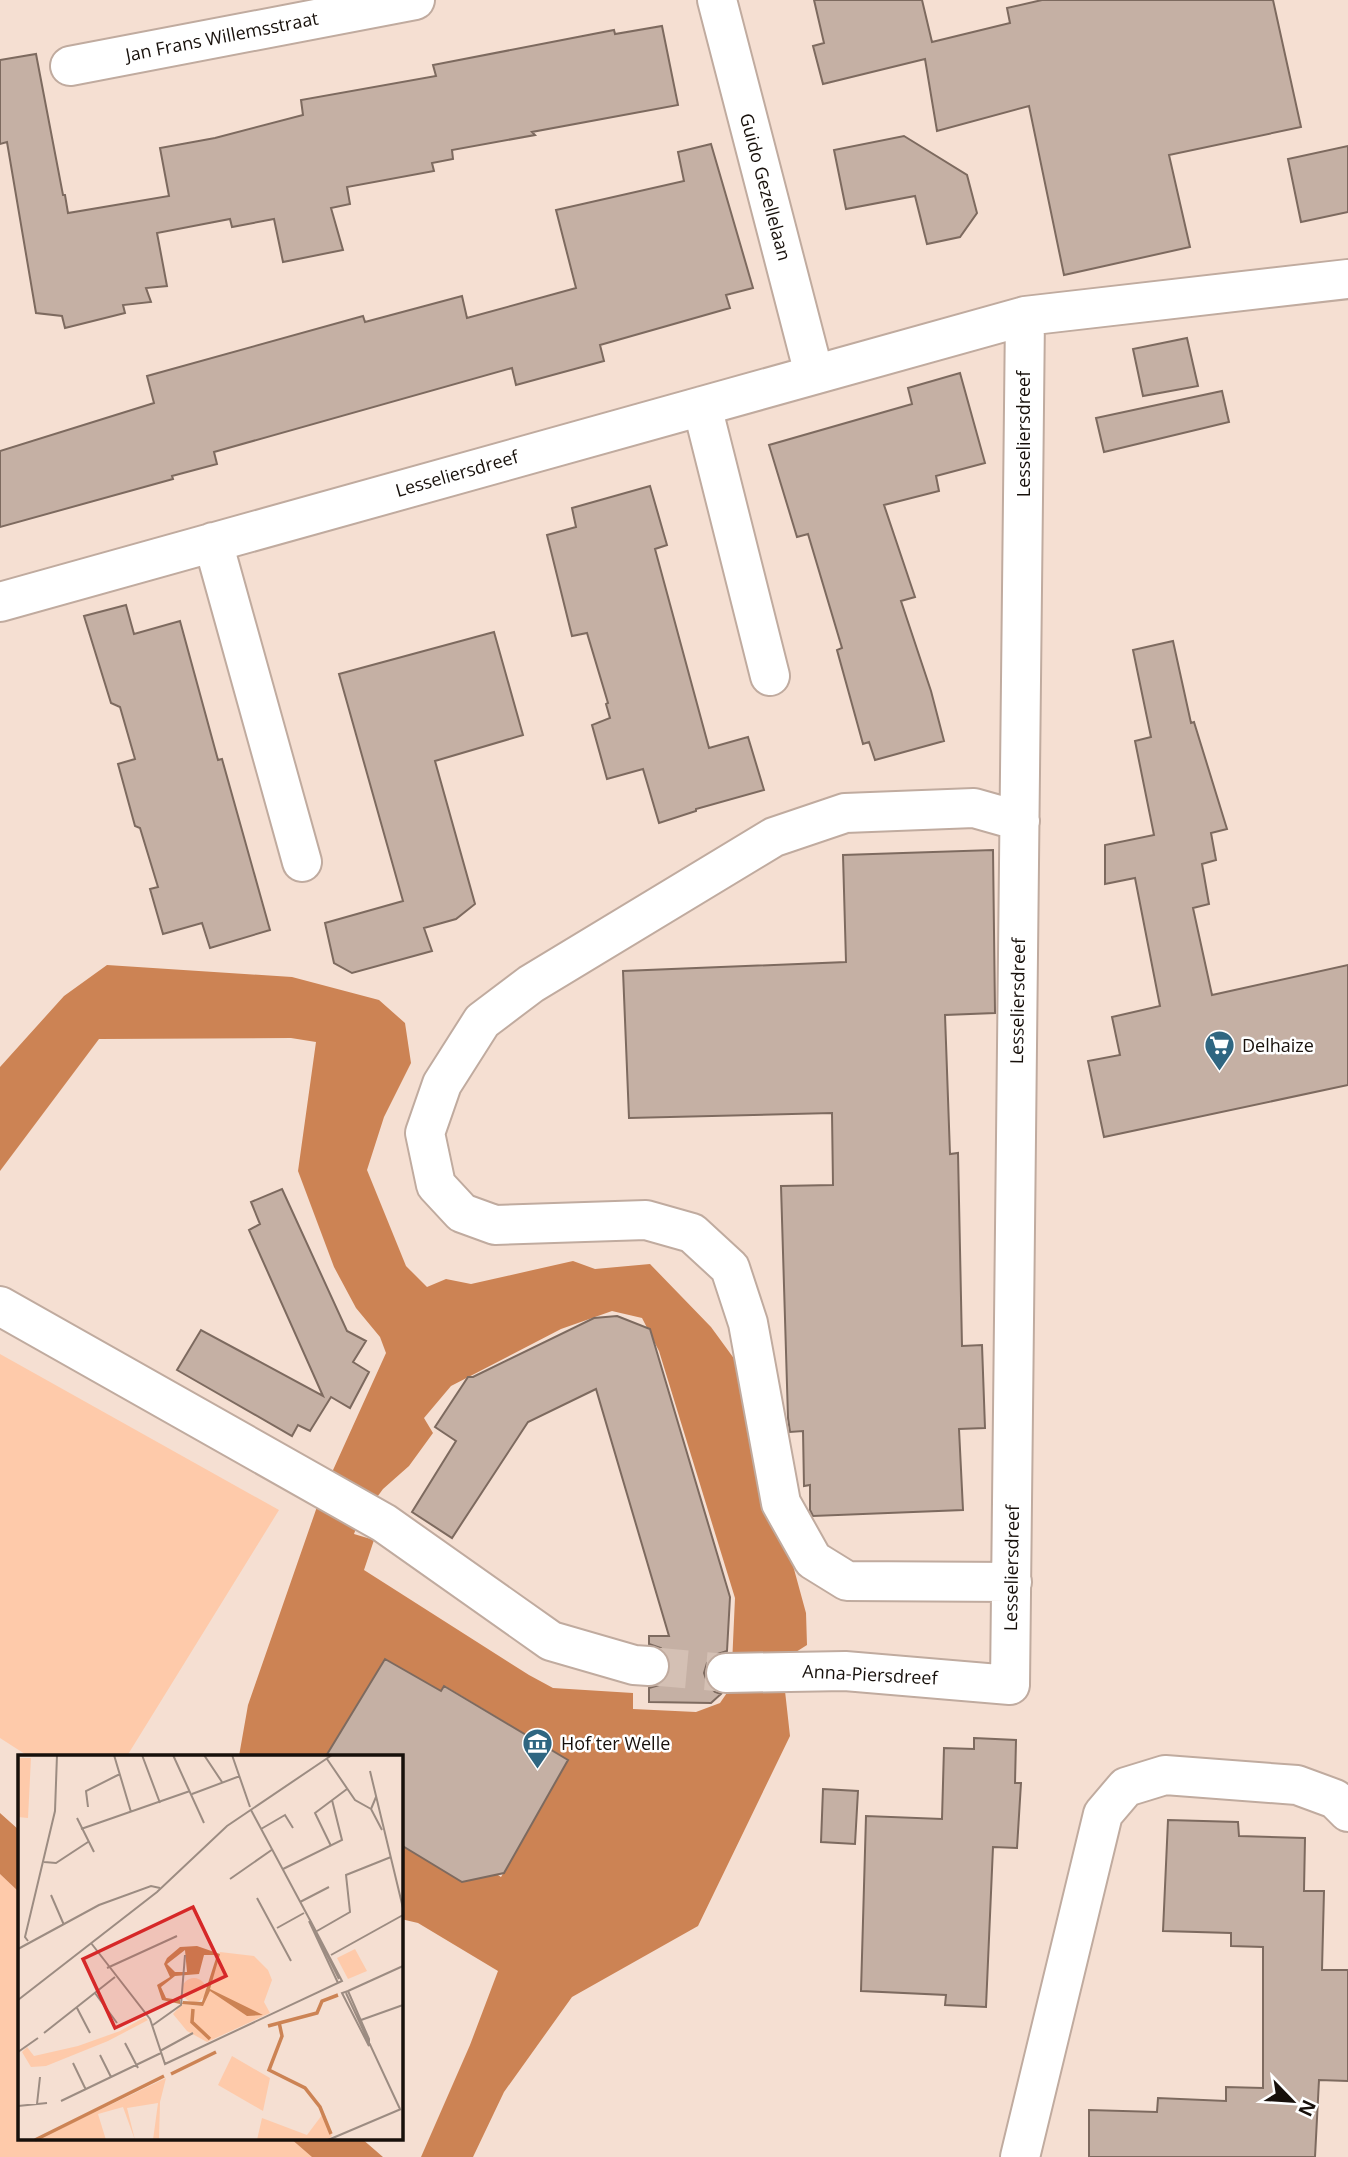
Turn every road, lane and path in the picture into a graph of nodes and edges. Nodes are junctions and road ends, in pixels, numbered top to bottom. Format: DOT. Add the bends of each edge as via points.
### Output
graph roads {
  1 [pos="415,0"];
  2 [pos="717,0"];
  3 [pos="70,66"];
  4 [pos="1348,279"];
  5 [pos="1025,316"];
  6 [pos="814,374"];
  7 [pos="702,406"];
  8 [pos="213,542"];
  9 [pos="0,602"];
  10 [pos="770,676"];
  11 [pos="1020,821"];
  12 [pos="302,862"];
  13 [pos="0,1306"];
  14 [pos="1012,1582"];
  15 [pos="649,1666"];
  16 [pos="728,1673"];
  17 [pos="1010,1685"];
  18 [pos="1348,1812"];
  19 [pos="1020,2157"];
  1 -- 3 [label="street, Jan Frans Willemsstraat"];
  2 -- 6 [label="street, Guido Gezellelaan"];
  4 -- 5 [label="street, Lesseliersdreef"];
  5 -- 6 [label="street, Lesseliersdreef"];
  5 -- 11 [label="street, Lesseliersdreef"];
  6 -- 7 [label="street, Lesseliersdreef"];
  7 -- 8 [label="street, Lesseliersdreef"];
  7 -- 10 [label="street"];
  8 -- 9 [label="street, Lesseliersdreef"];
  8 -- 12 [label="street"];
  11 -- 14 [label="street, Lesseliersdreef"];
  11 -- 14 [label="street" via="974,808 845,813 774,837 531,984 482,1021 442,1084 425,1133 436,1185 462,1213 495,1225 646,1220 692,1233 730,1268 748,1323 781,1503 813,1560 847,1581"];
  13 -- 15 [label="street" via="384,1522 551,1641"];
  14 -- 17 [label="street, Lesseliersdreef"];
  16 -- 17 [label="street, Anna-Piersdreef" via="845,1671"];
  18 -- 19 [label="street" via="1335,1799 1297,1786 1165,1775 1126,1787 1104,1814"];
}
